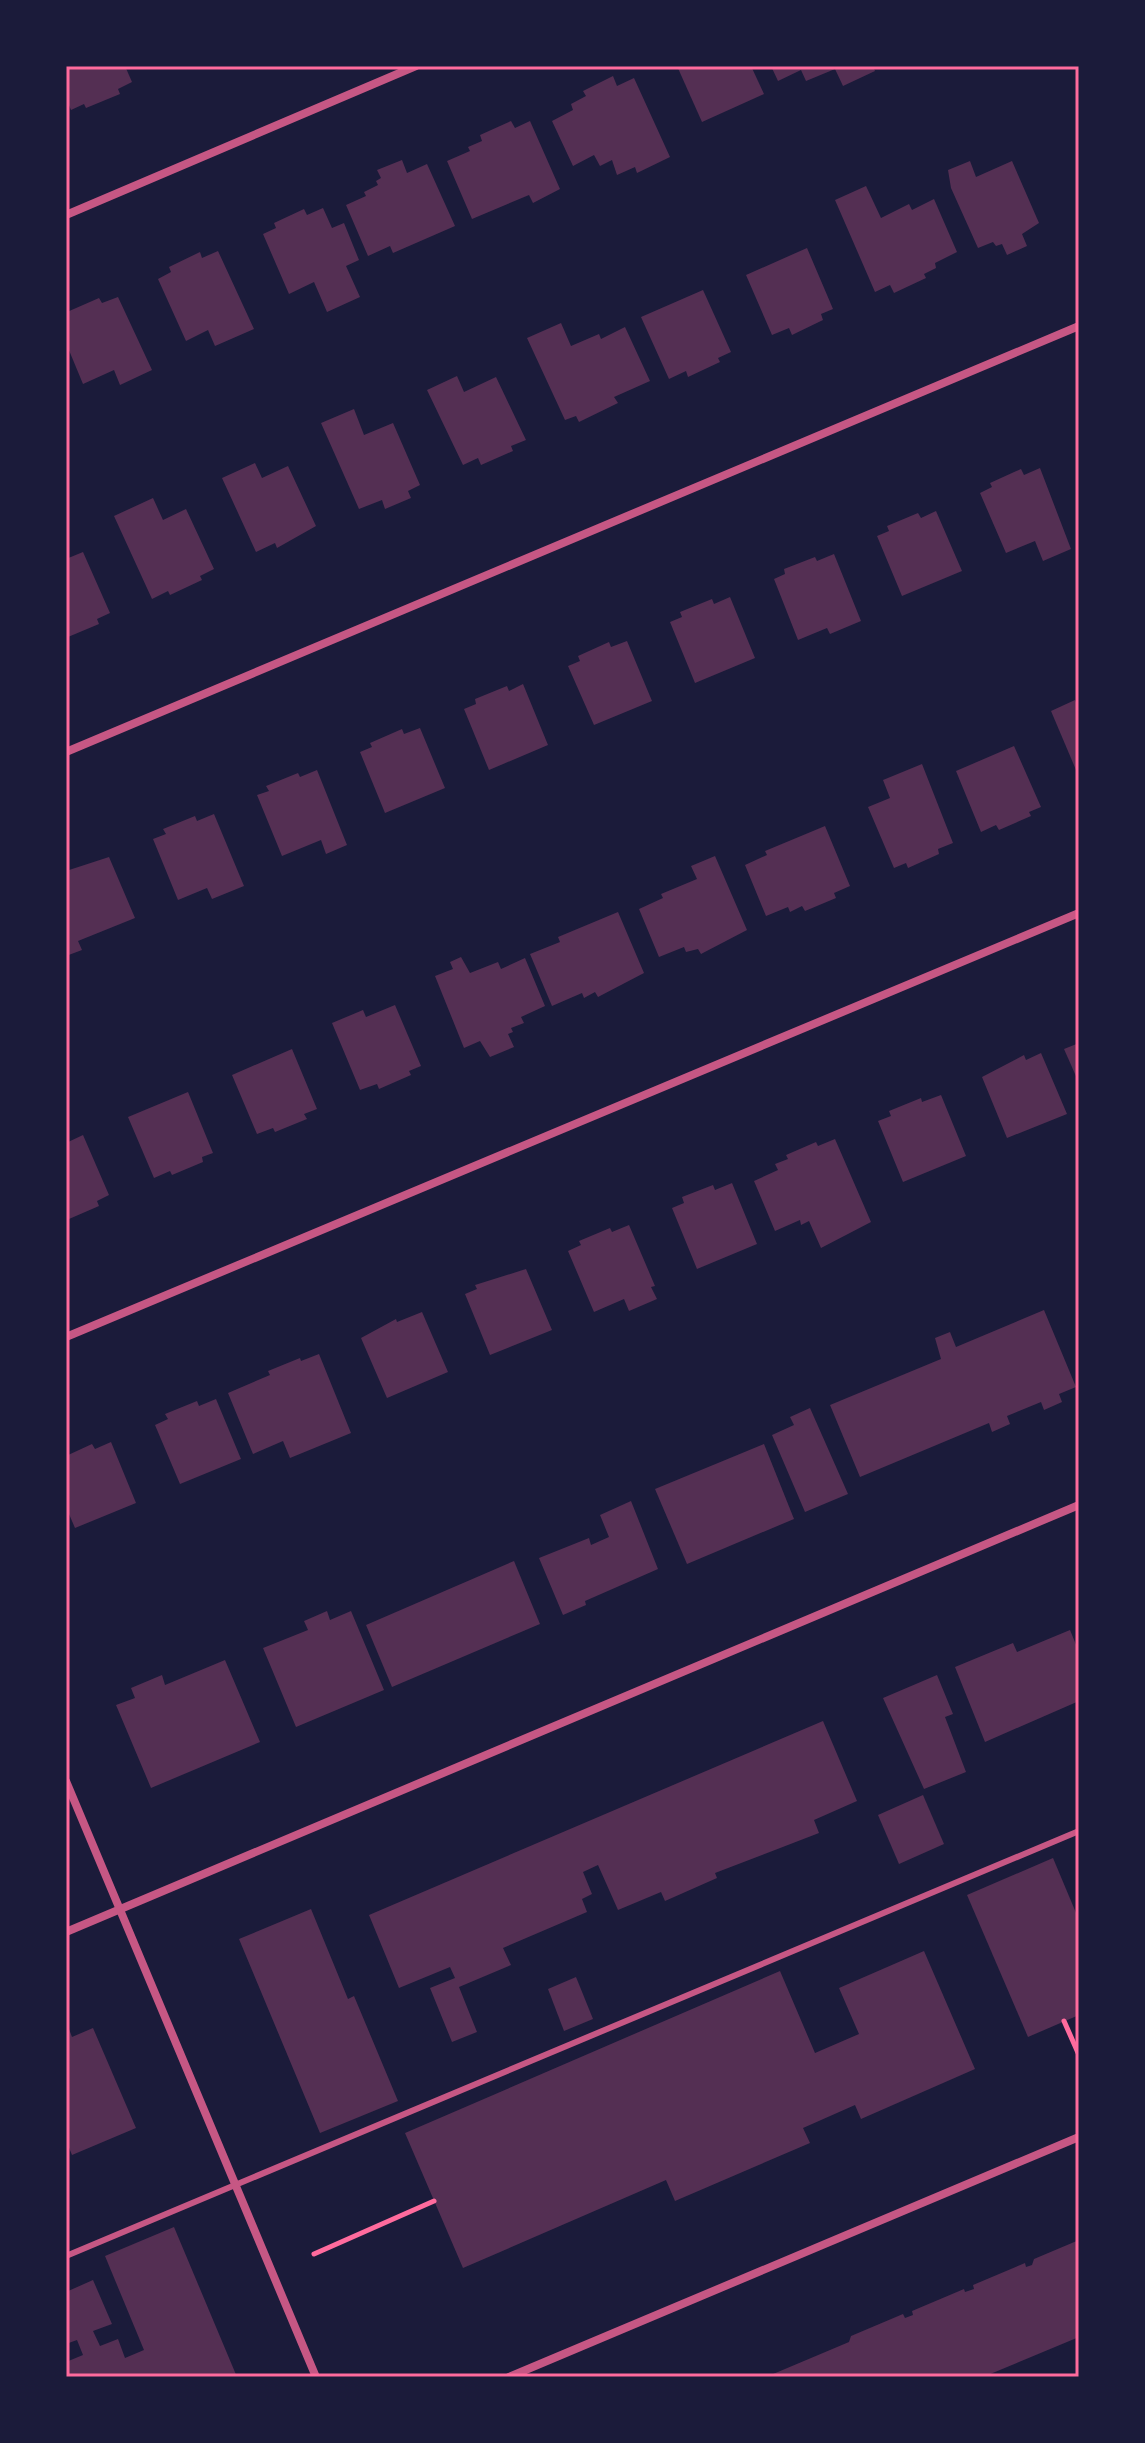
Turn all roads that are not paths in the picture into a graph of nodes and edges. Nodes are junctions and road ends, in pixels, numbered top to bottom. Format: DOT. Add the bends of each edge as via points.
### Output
graph roads {
  1 [pos="416,66"];
  2 [pos="66,215"];
  3 [pos="1079,326"];
  4 [pos="66,752"];
  5 [pos="1079,913"];
  6 [pos="66,1337"];
  7 [pos="1079,1505"];
  8 [pos="66,1781"];
  9 [pos="1079,1831"];
  10 [pos="119,1910"];
  11 [pos="66,1932"];
  12 [pos="1079,2137"];
  13 [pos="237,2184"];
  14 [pos="66,2256"];
  15 [pos="316,2377"];
  16 [pos="509,2377"];
  1 -- 2 [label="street"];
  3 -- 4 [label="street"];
  5 -- 6 [label="street"];
  7 -- 10 [label="street"];
  8 -- 10 [label="street"];
  9 -- 13 [label="lane"];
  10 -- 11 [label="street"];
  10 -- 13 [label="street"];
  12 -- 16 [label="street"];
  13 -- 14 [label="lane"];
  13 -- 15 [label="street"];
}
